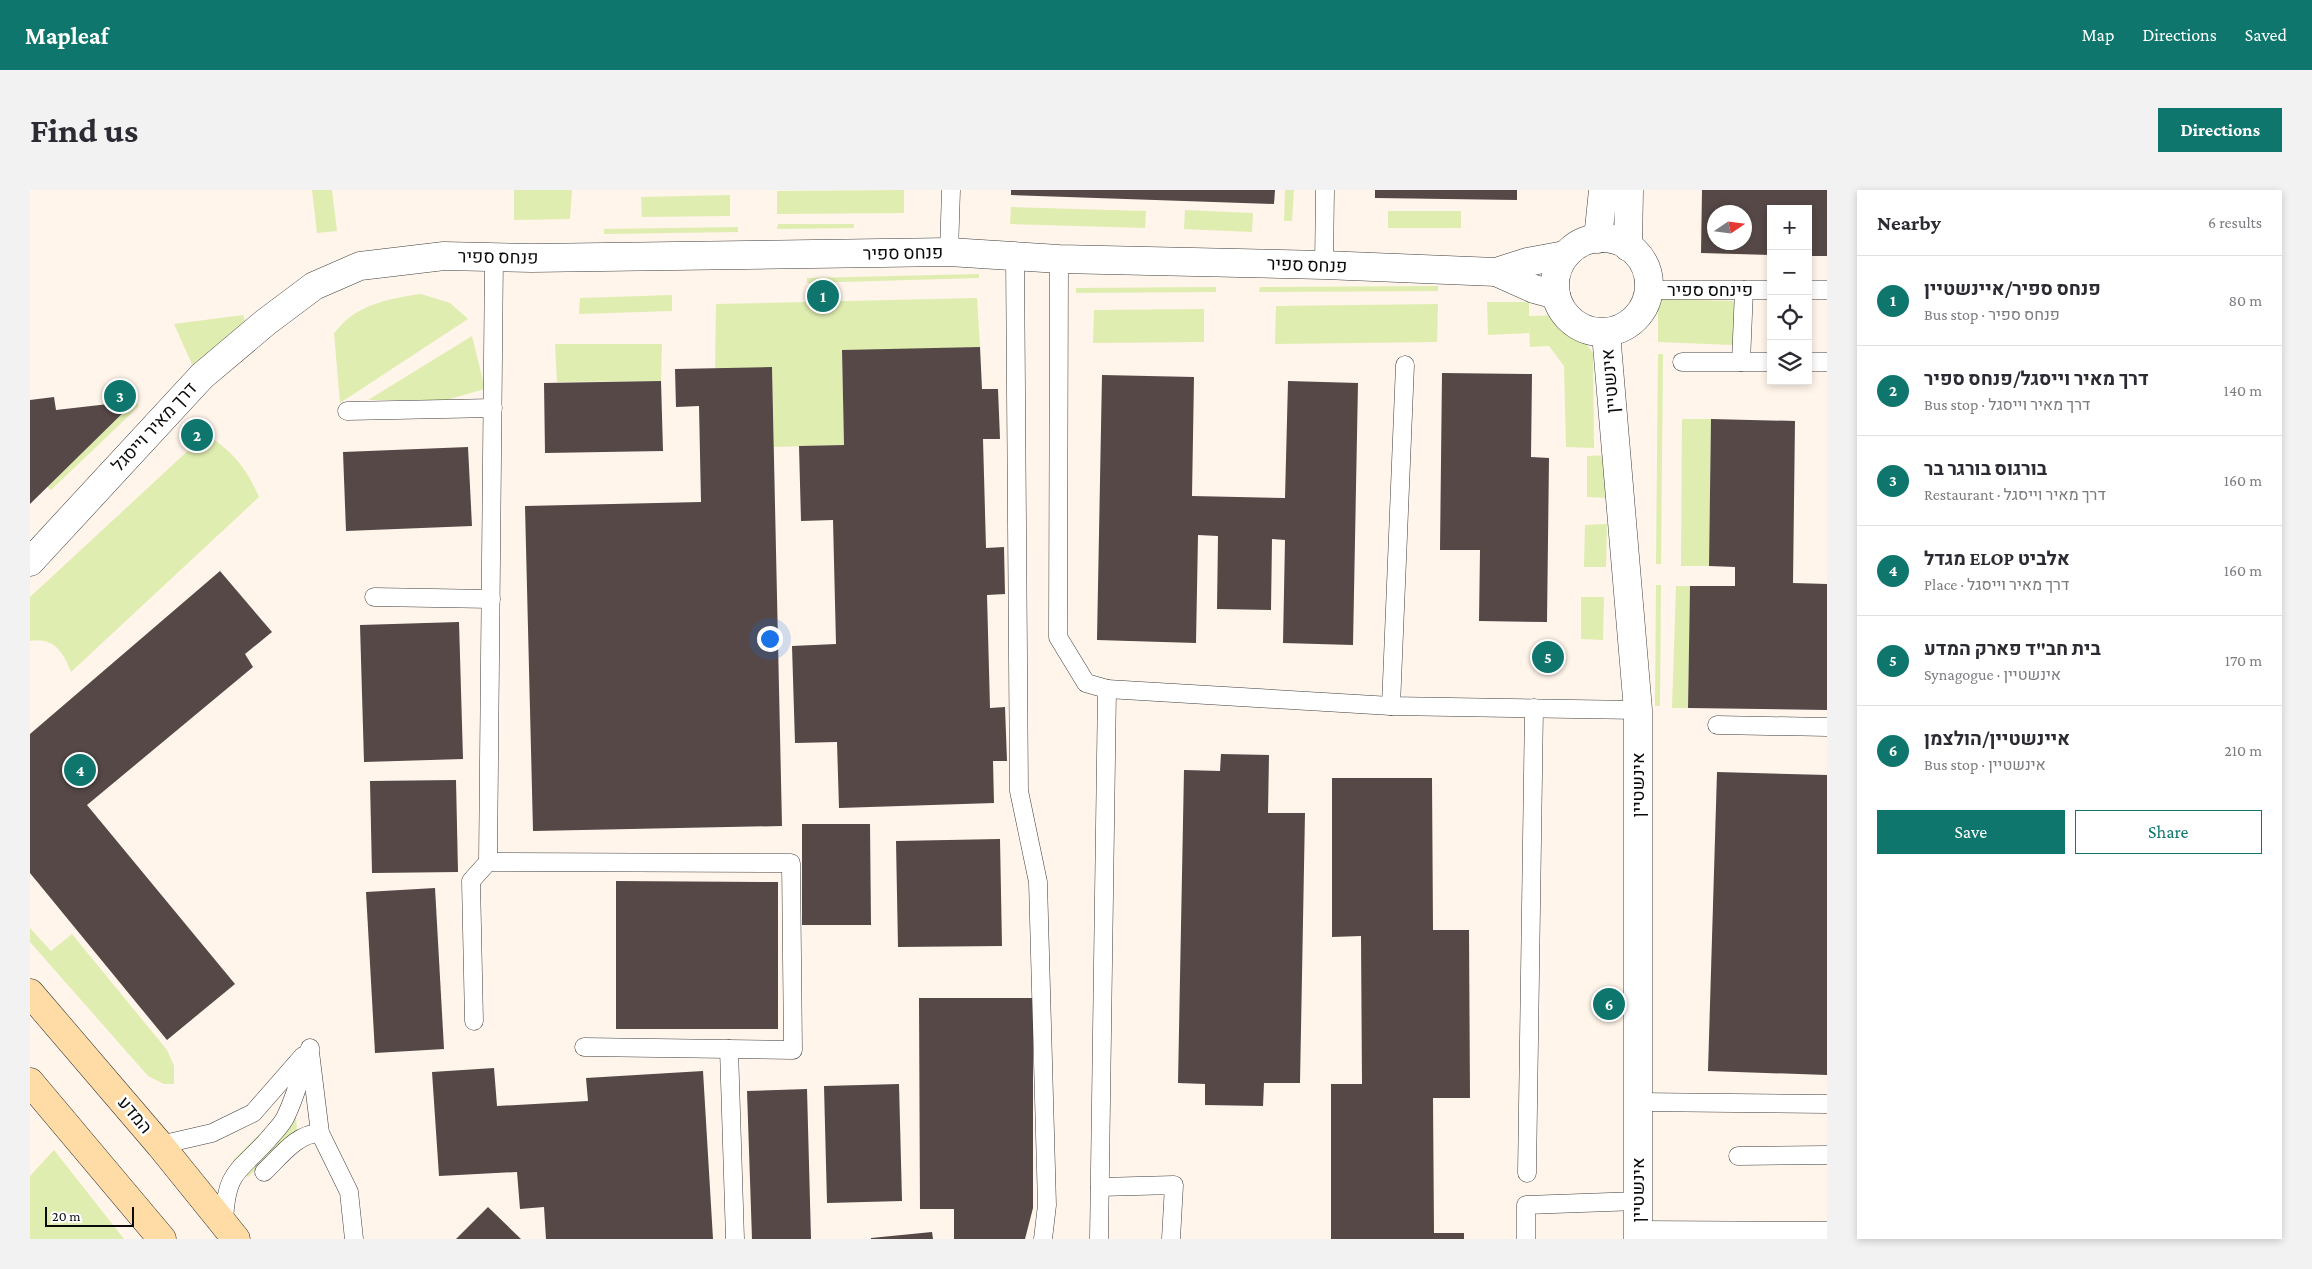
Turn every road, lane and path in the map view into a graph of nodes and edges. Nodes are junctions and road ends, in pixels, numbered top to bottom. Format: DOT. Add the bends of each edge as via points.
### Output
graph roads {
  1 [pos="951,190"];
  2 [pos="1325,190"];
  3 [pos="1603,190"];
  4 [pos="1629,190"];
  5 [pos="1598,239"];
  6 [pos="1628,247"];
  7 [pos="949,252"];
  8 [pos="1565,255"];
  9 [pos="1015,256"];
  10 [pos="494,257"];
  11 [pos="1059,259"];
  12 [pos="1324,265"];
  13 [pos="1496,272"];
  14 [pos="314,286"];
  15 [pos="1649,290"];
  16 [pos="1744,290"];
  17 [pos="1767,290"];
  18 [pos="1812,290"];
  19 [pos="1827,290"];
  20 [pos="1556,295"];
  21 [pos="1606,333"];
  22 [pos="1682,362"];
  23 [pos="1741,362"];
  24 [pos="1767,362"];
  25 [pos="1812,362"];
  26 [pos="1827,362"];
  27 [pos="1405,365"];
  28 [pos="493,408"];
  29 [pos="347,411"];
  30 [pos="30,562"];
  31 [pos="374,597"];
  32 [pos="491,599"];
  33 [pos="1107,689"];
  34 [pos="1392,706"];
  35 [pos="1534,708"];
  36 [pos="1638,710"];
  37 [pos="1717,725"];
  38 [pos="1827,727"];
  39 [pos="488,862"];
  40 [pos="30,993"];
  41 [pos="474,1021"];
  42 [pos="584,1047"];
  43 [pos="310,1048"];
  44 [pos="729,1049"];
  45 [pos="30,1082"];
  46 [pos="1638,1102"];
  47 [pos="1827,1104"];
  48 [pos="320,1133"];
  49 [pos="160,1145"];
  50 [pos="1827,1154"];
  51 [pos="1738,1156"];
  52 [pos="264,1172"];
  53 [pos="1527,1173"];
  54 [pos="1100,1188"];
  55 [pos="1638,1201"];
  56 [pos="1827,1230"];
  57 [pos="230,1231"];
  58 [pos="1638,1234"];
  59 [pos="162,1239"];
  60 [pos="354,1239"];
  61 [pos="735,1239"];
  62 [pos="1043,1239"];
  63 [pos="1099,1239"];
  64 [pos="1171,1239"];
  65 [pos="1526,1239"];
  1 -- 7 [label="lane"];
  2 -- 12 [label="lane"];
  3 -- 5 [label="street"];
  4 -- 6 [label="street"];
  5 -- 6 [label="street" via="1620,241"];
  5 -- 8 [label="street" via="1577,245"];
  6 -- 15 [label="street" via="1643,261"];
  7 -- 9 [label="street, פנחס ספיר"];
  7 -- 10 [label="street, פנחס ספיר"];
  8 -- 13 [label="street, פנחס ספיר"];
  8 -- 20 [label="street" via="1554,283"];
  9 -- 11 [label="street, פנחס ספיר"];
  9 -- 62 [label="lane" via="1019,791 1038,882 1047,1205"];
  10 -- 14 [label="street, פנחס ספיר" via="444,256 360,266"];
  10 -- 28 [label="lane"];
  11 -- 12 [label="street, פנחס ספיר"];
  11 -- 33 [label="lane" via="1058,637 1086,683"];
  12 -- 13 [label="street, פנחס ספיר"];
  13 -- 20 [label="street, פנחס ספיר"];
  14 -- 30 [label="street, דרך מאיר וייסגל" via="202,376"];
  15 -- 16 [label="lane, פינחס ספיר"];
  15 -- 21 [label="street, אינשטיין" via="1645,306 1635,319"];
  16 -- 17 [label="lane, פינחס ספיר"];
  16 -- 23 [label="lane"];
  18 -- 19 [label="lane"];
  20 -- 21 [label="street, אינשטיין" via="1564,314 1576,325 1590,332"];
  21 -- 36 [label="street, אינשטיין"];
  22 -- 23 [label="lane"];
  23 -- 24 [label="lane"];
  25 -- 26 [label="lane"];
  27 -- 34 [label="lane"];
  28 -- 29 [label="lane"];
  28 -- 32 [label="lane"];
  31 -- 32 [label="lane"];
  32 -- 39 [label="lane"];
  33 -- 34 [label="lane"];
  33 -- 54 [label="lane"];
  34 -- 35 [label="lane"];
  35 -- 36 [label="lane"];
  35 -- 53 [label="lane"];
  36 -- 46 [label="street, אינשטיין"];
  37 -- 38 [label="lane"];
  39 -- 41 [label="lane" via="472,880"];
  39 -- 44 [label="lane" via="791,863 792,1050"];
  40 -- 49 [label="main road, המדע"];
  42 -- 44 [label="lane"];
  43 -- 48 [label="lane"];
  43 -- 49 [label="lane" via="253,1113 212,1133"];
  43 -- 57 [label="lane" via="285,1119 239,1167 229,1184 225,1200"];
  44 -- 61 [label="lane"];
  45 -- 59 [label="main road"];
  46 -- 47 [label="lane"];
  46 -- 55 [label="street, אינשטיין"];
  48 -- 52 [label="lane" via="308,1134 298,1140"];
  48 -- 60 [label="lane" via="349,1192"];
  49 -- 57 [label="main road, המדע"];
  50 -- 51 [label="lane"];
  54 -- 63 [label="lane"];
  54 -- 64 [label="lane" via="1174,1185"];
  55 -- 58 [label="street, אינשטיין"];
  55 -- 65 [label="lane" via="1526,1205"];
  56 -- 58 [label="lane"];
}
